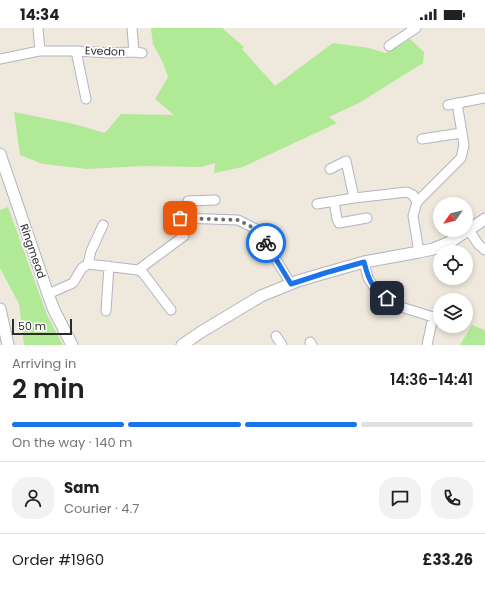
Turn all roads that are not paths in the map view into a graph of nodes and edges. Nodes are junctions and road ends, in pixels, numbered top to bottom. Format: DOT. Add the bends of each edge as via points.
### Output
graph roads {
  1 [pos="38,28"];
  2 [pos="132,28"];
  3 [pos="416,28"];
  4 [pos="389,46"];
  5 [pos="40,51"];
  6 [pos="76,51"];
  7 [pos="0,59"];
  8 [pos="485,98"];
  9 [pos="86,99"];
  10 [pos="457,103"];
  11 [pos="448,105"];
  12 [pos="461,133"];
  13 [pos="422,139"];
  14 [pos="0,154"];
  15 [pos="330,169"];
  16 [pos="354,198"];
  17 [pos="215,200"];
  18 [pos="334,202"];
  19 [pos="417,202"];
  20 [pos="317,204"];
  21 [pos="190,217"];
  22 [pos="180,218"];
  23 [pos="366,218"];
  24 [pos="485,219"];
  25 [pos="103,225"];
  26 [pos="473,227"];
  27 [pos="184,236"];
  28 [pos="473,236"];
  29 [pos="458,237"];
  30 [pos="485,250"];
  31 [pos="419,252"];
  32 [pos="364,262"];
  33 [pos="88,264"];
  34 [pos="109,266"];
  35 [pos="138,270"];
  36 [pos="291,284"];
  37 [pos="48,294"];
  38 [pos="0,309"];
  39 [pos="171,310"];
  40 [pos="106,311"];
  41 [pos="433,316"];
  42 [pos="433,326"];
  43 [pos="276,336"];
  44 [pos="6,344"];
  45 [pos="72,345"];
  46 [pos="182,345"];
  47 [pos="282,345"];
  48 [pos="427,345"];
  1 -- 5 [label="street"];
  2 -- 6 [label="street, Evedon" via="138,52 110,54"];
  3 -- 4 [label="street"];
  5 -- 6 [label="street, Evedon"];
  5 -- 7 [label="street, Evedon"];
  6 -- 9 [label="street, Evedon"];
  8 -- 10 [label="street"];
  10 -- 11 [label="street"];
  10 -- 12 [label="street"];
  12 -- 13 [label="street"];
  12 -- 19 [label="street" via="464,145 460,158"];
  14 -- 37 [label="street, Ringmead"];
  15 -- 16 [label="street" via="349,160"];
  16 -- 18 [label="street"];
  16 -- 19 [label="street" via="407,192"];
  17 -- 21 [label="street" via="188,201"];
  18 -- 20 [label="street"];
  18 -- 23 [label="street" via="336,220 339,223"];
  19 -- 31 [label="street" via="413,216"];
  21 -- 22 [label="street"];
  21 -- 36 [label="street" via="238,220 258,230"];
  24 -- 26 [label="street"];
  25 -- 33 [label="street"];
  27 -- 35 [label="street"];
  28 -- 30 [label="street"];
  29 -- 31 [label="street"];
  31 -- 32 [label="street"];
  32 -- 36 [label="street"];
  32 -- 41 [label="street" via="368,278 376,290 398,306"];
  33 -- 34 [label="street"];
  33 -- 37 [label="street" via="82,268 73,283"];
  34 -- 35 [label="street"];
  34 -- 40 [label="street"];
  35 -- 39 [label="street"];
  36 -- 46 [label="street" via="260,296"];
  37 -- 45 [label="street, Ringmead"];
  38 -- 44 [label="street"];
  42 -- 48 [label="street"];
  43 -- 47 [label="street"];
}
